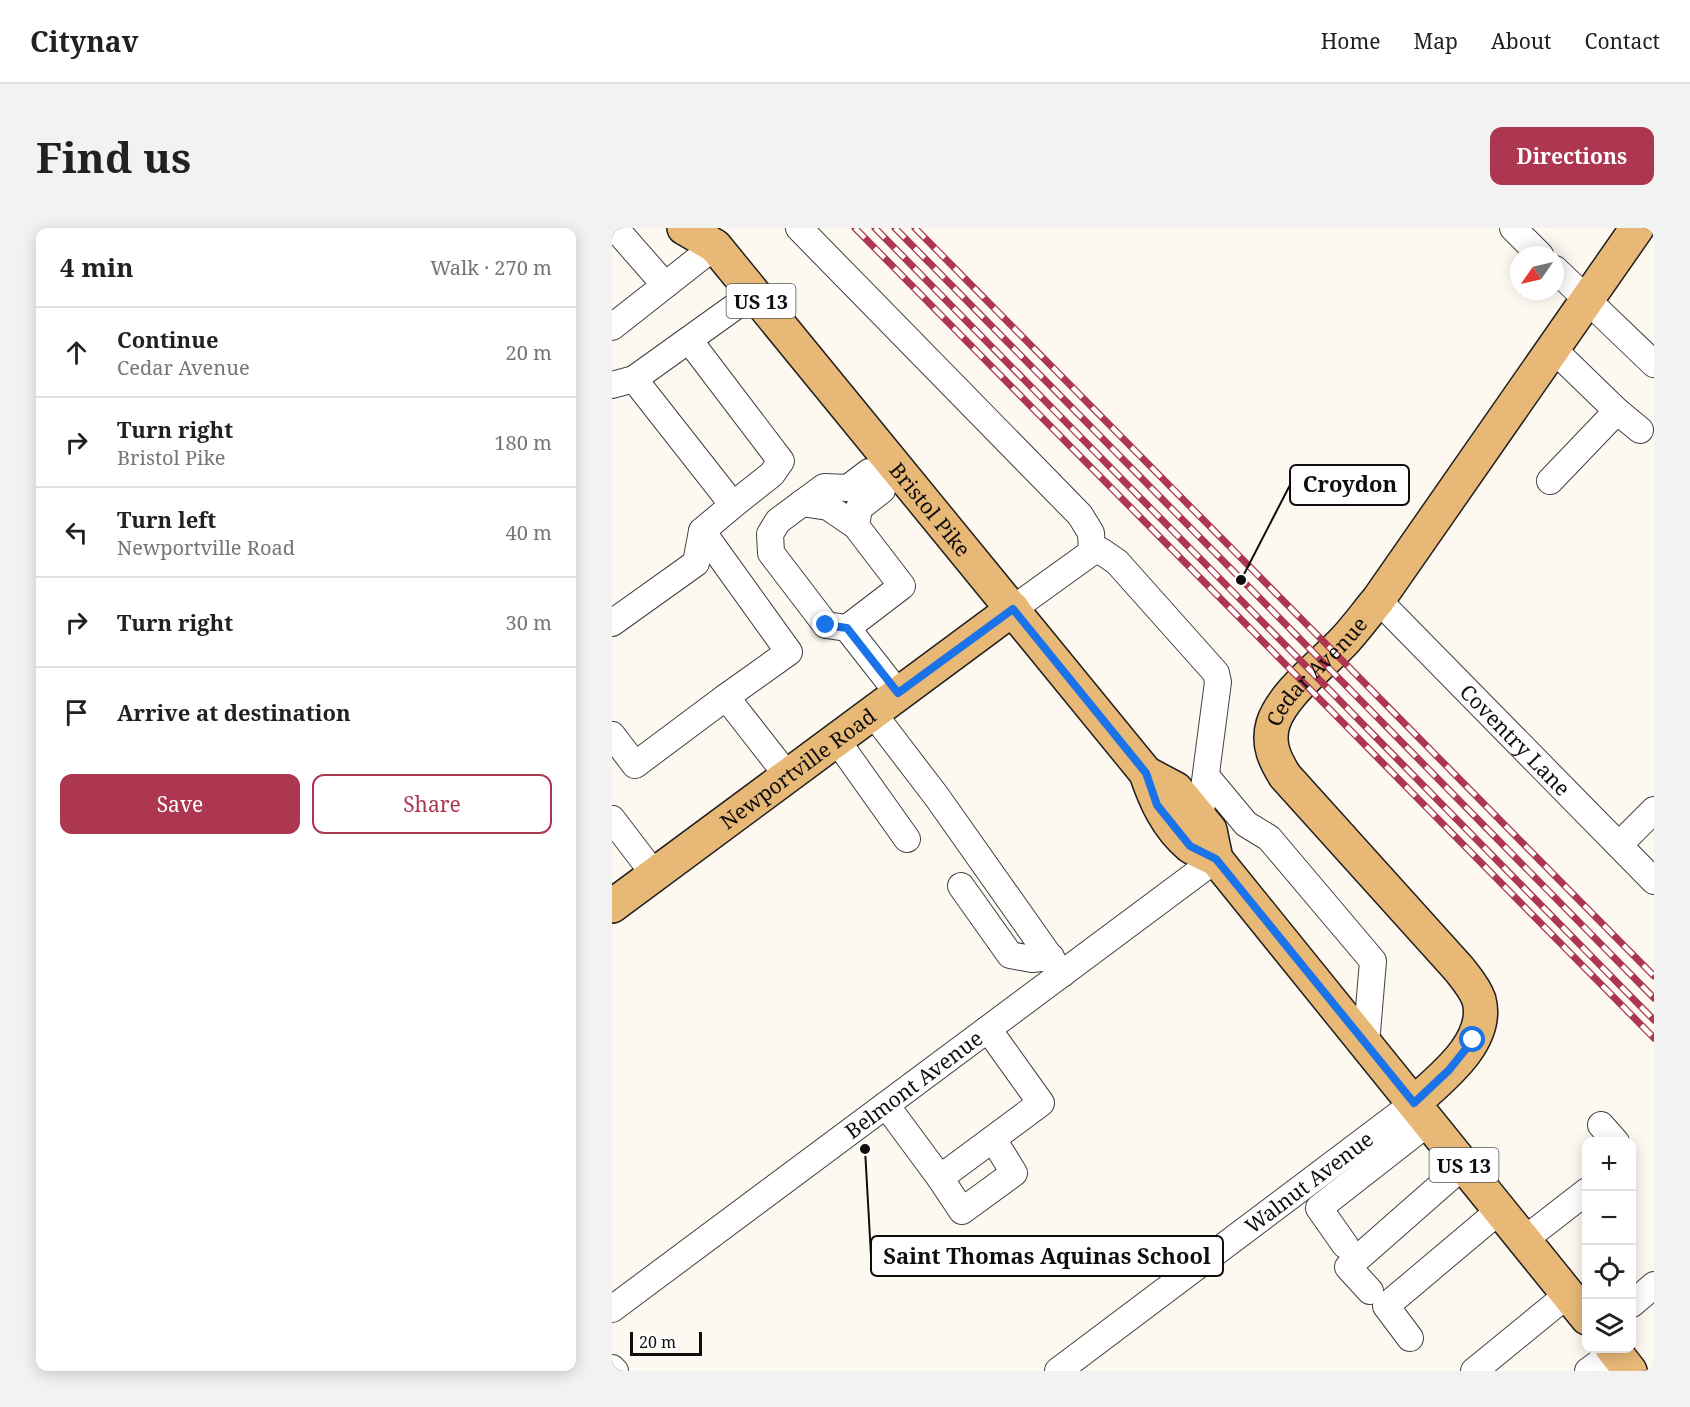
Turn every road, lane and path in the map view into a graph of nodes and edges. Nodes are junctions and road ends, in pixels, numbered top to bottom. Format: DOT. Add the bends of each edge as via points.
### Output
graph roads {
  1 [pos="615,228"];
  2 [pos="684,228"];
  3 [pos="799,228"];
  4 [pos="1513,228"];
  5 [pos="1637,228"];
  6 [pos="712,237"];
  7 [pos="1531,246"];
  8 [pos="1564,277"];
  9 [pos="665,285"];
  10 [pos="754,293"];
  11 [pos="1587,299"];
  12 [pos="612,327"];
  13 [pos="689,340"];
  14 [pos="1552,348"];
  15 [pos="1654,364"];
  16 [pos="623,382"];
  17 [pos="1617,411"];
  18 [pos="1640,430"];
  19 [pos="888,472"];
  20 [pos="1550,481"];
  21 [pos="802,503"];
  22 [pos="733,505"];
  23 [pos="856,526"];
  24 [pos="702,531"];
  25 [pos="1092,552"];
  26 [pos="1378,600"];
  27 [pos="1013,609"];
  28 [pos="612,623"];
  29 [pos="847,628"];
  30 [pos="726,697"];
  31 [pos="885,703"];
  32 [pos="612,735"];
  33 [pos="836,739"];
  34 [pos="1146,773"];
  35 [pos="787,776"];
  36 [pos="1206,776"];
  37 [pos="1654,810"];
  38 [pos="612,819"];
  39 [pos="1200,819"];
  40 [pos="907,839"];
  41 [pos="1619,845"];
  42 [pos="1216,859"];
  43 [pos="654,874"];
  44 [pos="1654,880"];
  45 [pos="961,886"];
  46 [pos="612,906"];
  47 [pos="1056,965"];
  48 [pos="988,1029"];
  49 [pos="1366,1044"];
  50 [pos="886,1105"];
  51 [pos="1421,1113"];
  52 [pos="993,1138"];
  53 [pos="1464,1165"];
  54 [pos="940,1178"];
  55 [pos="1582,1195"];
  56 [pos="1500,1210"];
  57 [pos="1524,1240"];
  58 [pos="1345,1245"];
  59 [pos="1654,1285"];
  60 [pos="1370,1291"];
  61 [pos="1636,1301"];
  62 [pos="1577,1307"];
  63 [pos="612,1309"];
  64 [pos="1410,1338"];
  65 [pos="1618,1357"];
  66 [pos="1058,1371"];
  67 [pos="1474,1371"];
  68 [pos="1588,1371"];
  1 -- 9 [label="street"];
  2 -- 6 [label="main road, Bristol Pike / US 13"];
  3 -- 25 [label="street" via="1080,515 1091,533"];
  4 -- 7 [label="street"];
  5 -- 11 [label="main road, Cedar Avenue"];
  6 -- 9 [label="street"];
  6 -- 10 [label="main road, Bristol Pike / US 13"];
  8 -- 11 [label="street"];
  9 -- 12 [label="street"];
  10 -- 13 [label="street"];
  10 -- 19 [label="main road, Bristol Pike / US 13"];
  11 -- 14 [label="main road, Cedar Avenue"];
  11 -- 15 [label="street"];
  13 -- 16 [label="street"];
  13 -- 22 [label="street" via="781,461 772,474"];
  14 -- 17 [label="street"];
  14 -- 26 [label="main road, Cedar Avenue"];
  16 -- 22 [label="street"];
  17 -- 18 [label="street"];
  17 -- 20 [label="street"];
  19 -- 21 [label="street" via="869,472 848,488 824,487"];
  19 -- 23 [label="street" via="882,490 859,508"];
  19 -- 27 [label="main road, Bristol Pike / US 13"];
  21 -- 23 [label="street" via="828,507"];
  21 -- 29 [label="street" via="770,534 771,553 826,625"];
  22 -- 24 [label="street"];
  23 -- 29 [label="street" via="902,586"];
  24 -- 28 [label="street" via="696,563"];
  24 -- 30 [label="street" via="789,651"];
  25 -- 27 [label="street"];
  25 -- 36 [label="street" via="1101,552 1117,562 1216,673"];
  26 -- 41 [label="street, Coventry Lane"];
  26 -- 51 [label="main road, Cedar Avenue" via="1287,700 1273,724 1271,743 1285,776 1459,969 1479,1000 1481,1015 1473,1040"];
  27 -- 31 [label="main road, Newportville Road"];
  27 -- 34 [label="main road, Bristol Pike / US 13"];
  29 -- 31 [label="street"];
  30 -- 32 [label="street" via="635,765"];
  30 -- 35 [label="street"];
  31 -- 33 [label="main road, Newportville Road"];
  31 -- 47 [label="street" via="937,797"];
  33 -- 35 [label="main road, Newportville Road"];
  33 -- 40 [label="street"];
  34 -- 39 [label="main road, Bristol Pike / US 13" via="1176,789"];
  34 -- 42 [label="main road, Bristol Pike / US 13" via="1157,805 1174,827 1190,846"];
  35 -- 43 [label="main road, Newportville Road"];
  36 -- 39 [label="street"];
  36 -- 49 [label="street" via="1246,824 1269,838 1372,961"];
  37 -- 41 [label="street"];
  38 -- 43 [label="street"];
  39 -- 42 [label="main road, Bristol Pike / US 13" via="1210,830"];
  41 -- 44 [label="street, Coventry Lane"];
  42 -- 47 [label="street, Belmont Avenue"];
  42 -- 49 [label="main road, Bristol Pike / US 13"];
  43 -- 46 [label="main road, Newportville Road"];
  45 -- 47 [label="street" via="1010,955"];
  47 -- 48 [label="street, Belmont Avenue"];
  48 -- 50 [label="street, Belmont Avenue"];
  48 -- 52 [label="street" via="1041,1103"];
  49 -- 51 [label="main road, Bristol Pike / US 13"];
  50 -- 54 [label="street"];
  50 -- 63 [label="street, Belmont Avenue"];
  51 -- 53 [label="main road, Bristol Pike / US 13"];
  51 -- 58 [label="street" via="1320,1208"];
  51 -- 66 [label="street, Walnut Avenue"];
  52 -- 54 [label="street"];
  52 -- 54 [label="street" via="1014,1173 962,1211"];
  53 -- 56 [label="main road, Bristol Pike / US 13"];
  53 -- 60 [label="street" via="1348,1267"];
  55 -- 57 [label="street"];
  56 -- 57 [label="main road, Bristol Pike / US 13"];
  56 -- 64 [label="street" via="1386,1306"];
  57 -- 62 [label="main road, Bristol Pike / US 13"];
  59 -- 61 [label="street"];
  62 -- 67 [label="street"];
  65 -- 68 [label="street"];
}
